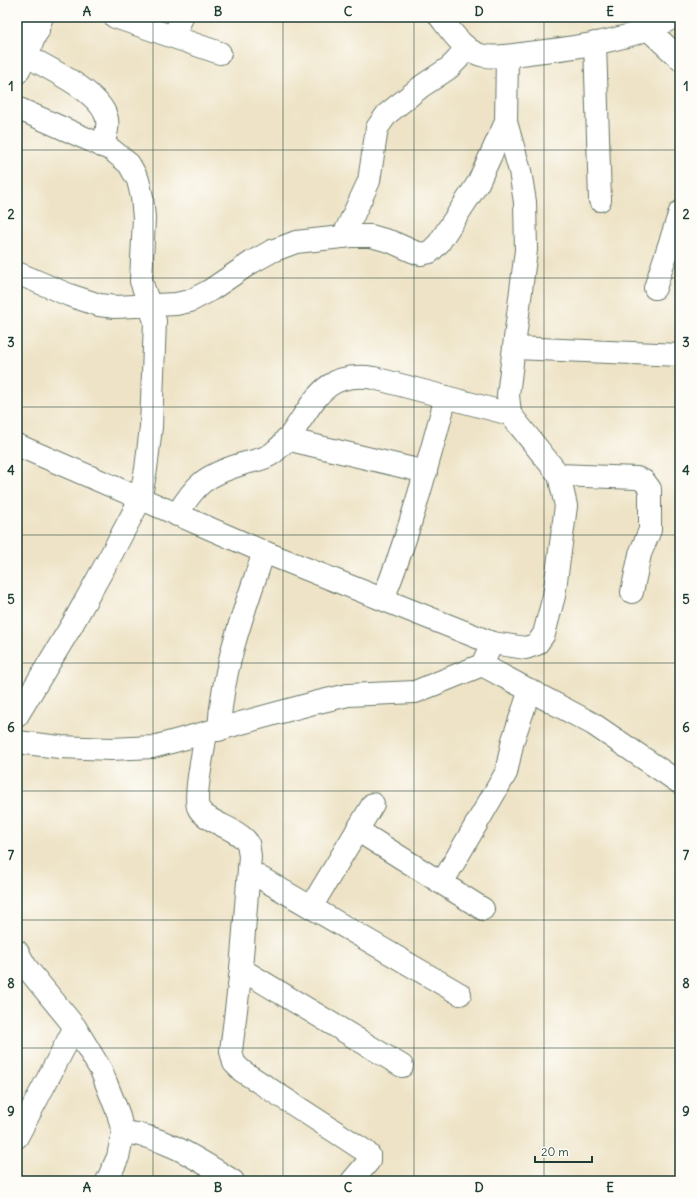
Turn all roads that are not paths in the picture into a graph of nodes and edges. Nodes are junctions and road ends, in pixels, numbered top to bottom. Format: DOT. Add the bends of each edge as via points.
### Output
graph roads {
  1 [pos="115,17"];
  2 [pos="440,17"];
  3 [pos="674,17"];
  4 [pos="644,23"];
  5 [pos="32,26"];
  6 [pos="178,27"];
  7 [pos="596,43"];
  8 [pos="466,46"];
  9 [pos="220,52"];
  10 [pos="506,56"];
  11 [pos="680,59"];
  12 [pos="22,64"];
  13 [pos="17,108"];
  14 [pos="506,122"];
  15 [pos="102,146"];
  16 [pos="600,200"];
  17 [pos="679,215"];
  18 [pos="343,237"];
  19 [pos="17,273"];
  20 [pos="654,288"];
  21 [pos="150,304"];
  22 [pos="515,348"];
  23 [pos="680,355"];
  24 [pos="446,397"];
  25 [pos="510,414"];
  26 [pos="286,438"];
  27 [pos="17,445"];
  28 [pos="426,472"];
  29 [pos="559,475"];
  30 [pos="140,500"];
  31 [pos="177,515"];
  32 [pos="264,552"];
  33 [pos="632,592"];
  34 [pos="383,599"];
  35 [pos="492,643"];
  36 [pos="482,665"];
  37 [pos="530,690"];
  38 [pos="20,702"];
  39 [pos="212,732"];
  40 [pos="17,742"];
  41 [pos="680,783"];
  42 [pos="372,804"];
  43 [pos="357,830"];
  44 [pos="248,871"];
  45 [pos="442,884"];
  46 [pos="311,907"];
  47 [pos="483,909"];
  48 [pos="17,951"];
  49 [pos="241,969"];
  50 [pos="460,994"];
  51 [pos="75,1028"];
  52 [pos="402,1066"];
  53 [pos="123,1132"];
  54 [pos="17,1137"];
  55 [pos="107,1181"];
  56 [pos="233,1181"];
  57 [pos="352,1181"];
  1 -- 6 [label="street"];
  2 -- 8 [label="street"];
  3 -- 4 [label="street"];
  4 -- 7 [label="street"];
  4 -- 11 [label="street"];
  5 -- 12 [label="street"];
  6 -- 9 [label="street"];
  7 -- 10 [label="street"];
  7 -- 16 [label="street"];
  8 -- 10 [label="street" via="485,56"];
  8 -- 18 [label="street" via="449,68 387,114 377,128 369,181"];
  10 -- 14 [label="street"];
  12 -- 15 [label="street" via="92,95 107,117 108,127"];
  13 -- 15 [label="street"];
  14 -- 18 [label="street" via="478,183 439,243 430,252 422,254 371,236"];
  14 -- 22 [label="street" via="520,172 525,202 526,250"];
  15 -- 21 [label="street" via="112,150 129,164 138,180 144,218 141,281"];
  17 -- 20 [label="street"];
  18 -- 21 [label="street" via="296,242 252,262 190,301"];
  19 -- 21 [label="street" via="99,305 115,307"];
  21 -- 30 [label="street" via="155,321 151,427"];
  22 -- 23 [label="street"];
  22 -- 25 [label="street" via="508,395"];
  24 -- 25 [label="street"];
  24 -- 26 [label="street" via="374,378 360,376 342,379 326,388 311,402"];
  24 -- 28 [label="street"];
  25 -- 29 [label="street"];
  26 -- 28 [label="street"];
  26 -- 31 [label="street" via="273,453 216,473 200,483 189,494"];
  27 -- 30 [label="street"];
  28 -- 34 [label="street" via="402,553"];
  29 -- 33 [label="street" via="637,478 644,481 650,489 650,530 640,554"];
  29 -- 35 [label="street" via="566,506 564,531 554,596 544,634 537,644 526,648"];
  30 -- 31 [label="street"];
  30 -- 38 [label="street" via="79,612"];
  31 -- 32 [label="street"];
  32 -- 34 [label="street"];
  32 -- 39 [label="street" via="228,665"];
  34 -- 35 [label="street"];
  35 -- 36 [label="street"];
  36 -- 37 [label="street"];
  36 -- 39 [label="street" via="415,692 348,695"];
  37 -- 41 [label="street" via="593,724"];
  37 -- 45 [label="street" via="513,740 506,773"];
  39 -- 40 [label="street" via="153,747 111,749"];
  39 -- 44 [label="street" via="197,795 198,807 204,814 239,835 248,844"];
  42 -- 43 [label="street"];
  43 -- 45 [label="street"];
  43 -- 46 [label="street"];
  44 -- 46 [label="street"];
  44 -- 49 [label="street"];
  45 -- 47 [label="street"];
  46 -- 50 [label="street"];
  48 -- 51 [label="street" via="26,967"];
  49 -- 52 [label="street"];
  49 -- 57 [label="street" via="232,1035 231,1051 234,1063 242,1071 365,1151 369,1155 369,1161"];
  51 -- 53 [label="street" via="101,1070"];
  51 -- 54 [label="street"];
  53 -- 55 [label="street" via="118,1157"];
  53 -- 56 [label="street" via="141,1134 161,1141 191,1155"];
}
